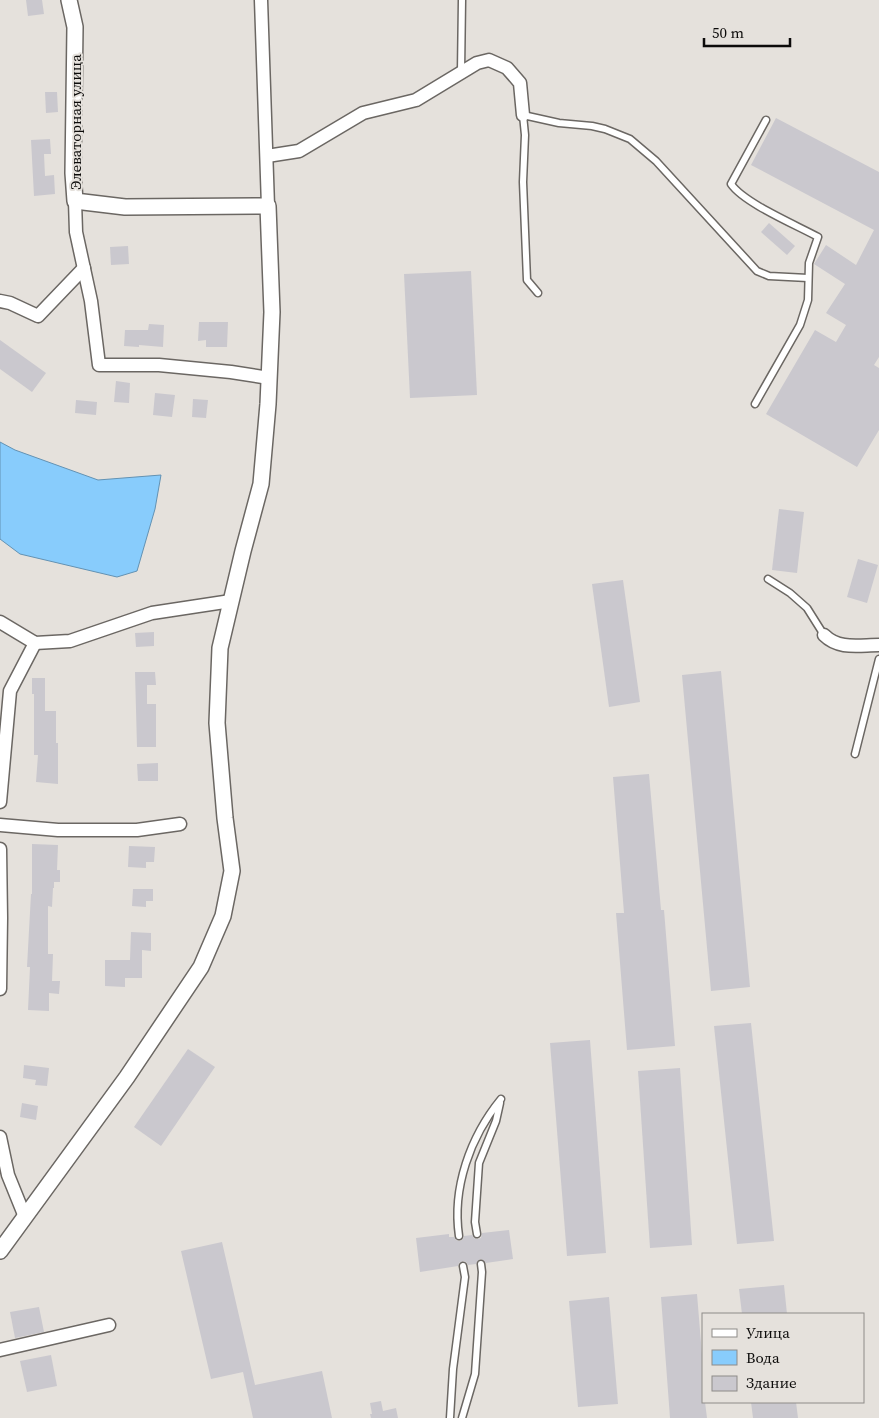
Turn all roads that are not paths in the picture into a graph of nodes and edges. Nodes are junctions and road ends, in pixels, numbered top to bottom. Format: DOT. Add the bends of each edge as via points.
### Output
graph roads {
  1 [pos="69,0"];
  2 [pos="261,0"];
  3 [pos="462,0"];
  4 [pos="461,73"];
  5 [pos="523,114"];
  6 [pos="766,120"];
  7 [pos="267,156"];
  8 [pos="75,201"];
  9 [pos="268,206"];
  10 [pos="84,268"];
  11 [pos="808,278"];
  12 [pos="538,293"];
  13 [pos="0,301"];
  14 [pos="270,378"];
  15 [pos="755,404"];
  16 [pos="768,579"];
  17 [pos="231,601"];
  18 [pos="0,622"];
  19 [pos="824,635"];
  20 [pos="35,643"];
  21 [pos="879,645"];
  22 [pos="879,659"];
  23 [pos="855,754"];
  24 [pos="0,802"];
  25 [pos="180,824"];
  26 [pos="0,825"];
  27 [pos="0,849"];
  28 [pos="0,990"];
  29 [pos="0,1137"];
  30 [pos="25,1217"];
  31 [pos="476,1234"];
  32 [pos="459,1236"];
  33 [pos="0,1251"];
  34 [pos="481,1264"];
  35 [pos="463,1266"];
  36 [pos="109,1325"];
  37 [pos="0,1350"];
  38 [pos="450,1418"];
  39 [pos="462,1418"];
  1 -- 8 [label="street, Элеваторная улица" via="75,27"];
  2 -- 7 [label="street"];
  3 -- 4 [label="lane"];
  4 -- 5 [label="street" via="477,63 490,60 507,68 520,83"];
  4 -- 7 [label="street" via="416,100 363,113 299,151"];
  5 -- 11 [label="lane" via="605,129 630,139 656,161 757,271 769,276"];
  5 -- 12 [label="lane" via="522,182 527,280"];
  6 -- 11 [label="lane" via="731,184 757,205 818,237 809,263"];
  7 -- 9 [label="street"];
  8 -- 9 [label="street, Элеваторная улица" via="126,207"];
  8 -- 10 [label="street" via="76,232"];
  9 -- 14 [label="street" via="272,312"];
  10 -- 13 [label="street" via="38,316"];
  10 -- 14 [label="street" via="99,365 159,365"];
  11 -- 15 [label="lane" via="808,300 800,325"];
  14 -- 17 [label="street" via="262,484"];
  16 -- 19 [label="lane" via="807,608"];
  17 -- 20 [label="street" via="152,613 70,641"];
  17 -- 30 [label="street" via="220,648 217,723 232,871 223,916 201,967"];
  18 -- 20 [label="street"];
  19 -- 21 [label="street" via="829,641 841,645"];
  20 -- 24 [label="street" via="10,691"];
  22 -- 23 [label="lane"];
  25 -- 26 [label="street" via="137,830 58,830"];
  27 -- 28 [label="street"];
  29 -- 30 [label="street" via="8,1175"];
  30 -- 33 [label="street"];
  31 -- 32 [label="lane" via="479,1163 501,1099 465,1163 460,1183"];
  34 -- 39 [label="lane" via="475,1374"];
  35 -- 38 [label="lane" via="465,1277"];
  36 -- 37 [label="street"];
}
